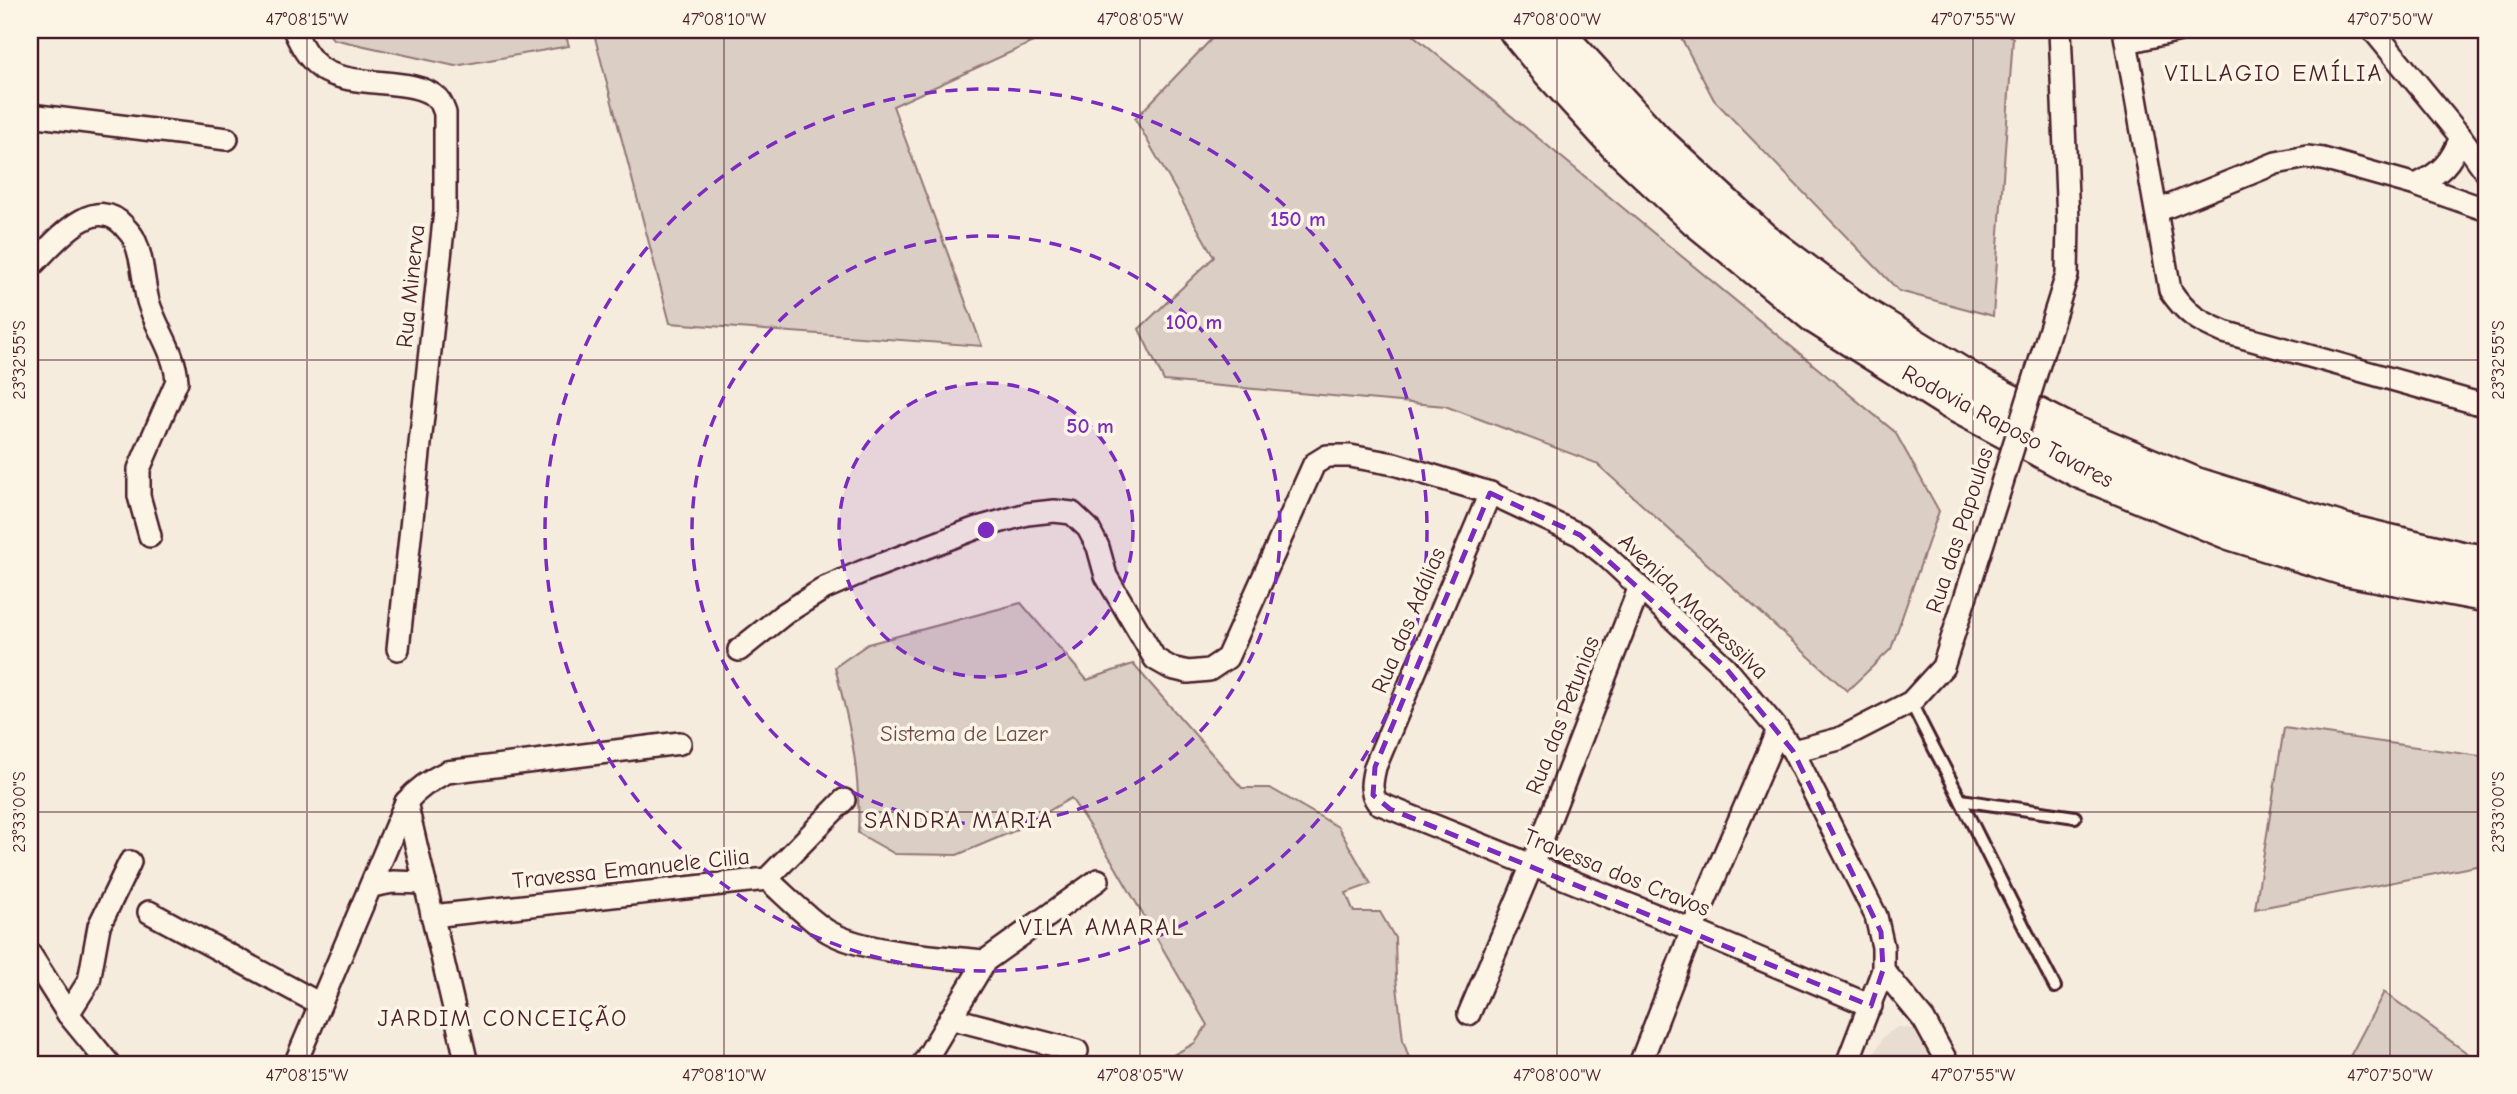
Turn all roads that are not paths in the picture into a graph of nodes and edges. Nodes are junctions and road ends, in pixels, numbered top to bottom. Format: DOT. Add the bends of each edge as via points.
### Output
graph roads {
  1 [pos="295,30"];
  2 [pos="1517,30"];
  3 [pos="1553,30"];
  4 [pos="2060,30"];
  5 [pos="2180,30"];
  6 [pos="2372,30"];
  7 [pos="2126,36"];
  8 [pos="30,116"];
  9 [pos="2461,137"];
  10 [pos="227,139"];
  11 [pos="2487,173"];
  12 [pos="2416,185"];
  13 [pos="2487,210"];
  14 [pos="2157,211"];
  15 [pos="30,267"];
  16 [pos="2487,406"];
  17 [pos="1490,493"];
  18 [pos="150,536"];
  19 [pos="2487,563"];
  20 [pos="1639,589"];
  21 [pos="2487,594"];
  22 [pos="398,649"];
  23 [pos="739,650"];
  24 [pos="1911,702"];
  25 [pos="1778,730"];
  26 [pos="680,743"];
  27 [pos="1793,751"];
  28 [pos="1375,767"];
  29 [pos="844,800"];
  30 [pos="1961,800"];
  31 [pos="406,802"];
  32 [pos="2075,817"];
  33 [pos="130,862"];
  34 [pos="1532,865"];
  35 [pos="767,879"];
  36 [pos="1098,880"];
  37 [pos="425,883"];
  38 [pos="372,886"];
  39 [pos="149,912"];
  40 [pos="432,916"];
  41 [pos="1692,930"];
  42 [pos="30,954"];
  43 [pos="985,961"];
  44 [pos="1883,970"];
  45 [pos="2055,987"];
  46 [pos="320,1004"];
  47 [pos="1871,1006"];
  48 [pos="68,1014"];
  49 [pos="1469,1014"];
  50 [pos="950,1018"];
  51 [pos="1077,1051"];
  52 [pos="109,1064"];
  53 [pos="295,1064"];
  54 [pos="467,1064"];
  55 [pos="923,1064"];
  56 [pos="1640,1064"];
  57 [pos="1847,1064"];
  58 [pos="1948,1064"];
  1 -- 22 [label="street, Rua Minerva" via="304,52 323,69 352,80 422,89 438,99 445,113 445,211"];
  2 -- 21 [label="highway, Rodovia Raposo Tavares" via="1619,146 1697,219 1816,316 1949,400 2082,471 2231,532 2343,567"];
  3 -- 19 [label="highway, Rodovia Raposo Tavares" via="1654,140 1762,240 1861,314 1980,387 2073,434 2194,485 2344,533"];
  4 -- 24 [label="street, Rua das Papoulas, bridge" via="2067,275 1943,667"];
  5 -- 7 [label="street"];
  6 -- 9 [label="street"];
  7 -- 14 [label="street"];
  8 -- 10 [label="street"];
  9 -- 11 [label="street"];
  9 -- 12 [label="street" via="2452,159"];
  12 -- 13 [label="street"];
  12 -- 14 [label="street" via="2307,157 2276,163"];
  14 -- 16 [label="street" via="2170,290 2195,319 2224,332"];
  15 -- 18 [label="street" via="76,223 92,215 106,214 119,221 134,238 149,304 176,365 177,381 139,469 139,496"];
  17 -- 20 [label="street, Avenida Madressilva" via="1580,535"];
  17 -- 23 [label="street, Avenida Madressilva" via="1394,464 1350,456 1327,456 1314,464 1227,658 1209,670 1188,672 1155,659 1106,576 1088,528 1072,513 1054,511 974,529 825,588"];
  17 -- 28 [label="street, Rua das Adálias"];
  20 -- 25 [label="street, Avenida Madressilva" via="1725,667"];
  20 -- 34 [label="street, Rua das Petunias"];
  24 -- 27 [label="street, Rua das Papoulas" via="1839,739"];
  24 -- 30 [label="lane"];
  25 -- 27 [label="street, Avenida Madressilva"];
  25 -- 41 [label="street"];
  26 -- 31 [label="street" via="447,772 428,780"];
  27 -- 44 [label="street, Avenida Madressilva" via="1875,916"];
  28 -- 34 [label="street, Travessa dos Cravos" via="1371,787 1378,803"];
  29 -- 35 [label="street, Travessa Emanuele Cilia"];
  30 -- 32 [label="lane"];
  30 -- 45 [label="lane"];
  31 -- 37 [label="street"];
  31 -- 38 [label="street"];
  33 -- 48 [label="street" via="99,926 89,981"];
  34 -- 41 [label="street, Travessa dos Cravos"];
  34 -- 49 [label="street, Rua das Petunias"];
  35 -- 40 [label="street, Travessa Emanuele Cilia"];
  35 -- 43 [label="street" via="829,932 860,944"];
  36 -- 43 [label="street"];
  37 -- 38 [label="street"];
  37 -- 40 [label="street"];
  38 -- 46 [label="street"];
  39 -- 46 [label="street"];
  40 -- 54 [label="street"];
  41 -- 47 [label="street, Travessa dos Cravos"];
  41 -- 56 [label="street"];
  42 -- 48 [label="street"];
  43 -- 50 [label="street"];
  44 -- 47 [label="street, Avenida Madressilva"];
  44 -- 58 [label="street" via="1924,1020"];
  46 -- 53 [label="street"];
  47 -- 57 [label="street, Avenida Madressilva"];
  48 -- 52 [label="street"];
  50 -- 51 [label="street"];
  50 -- 55 [label="street"];
}
